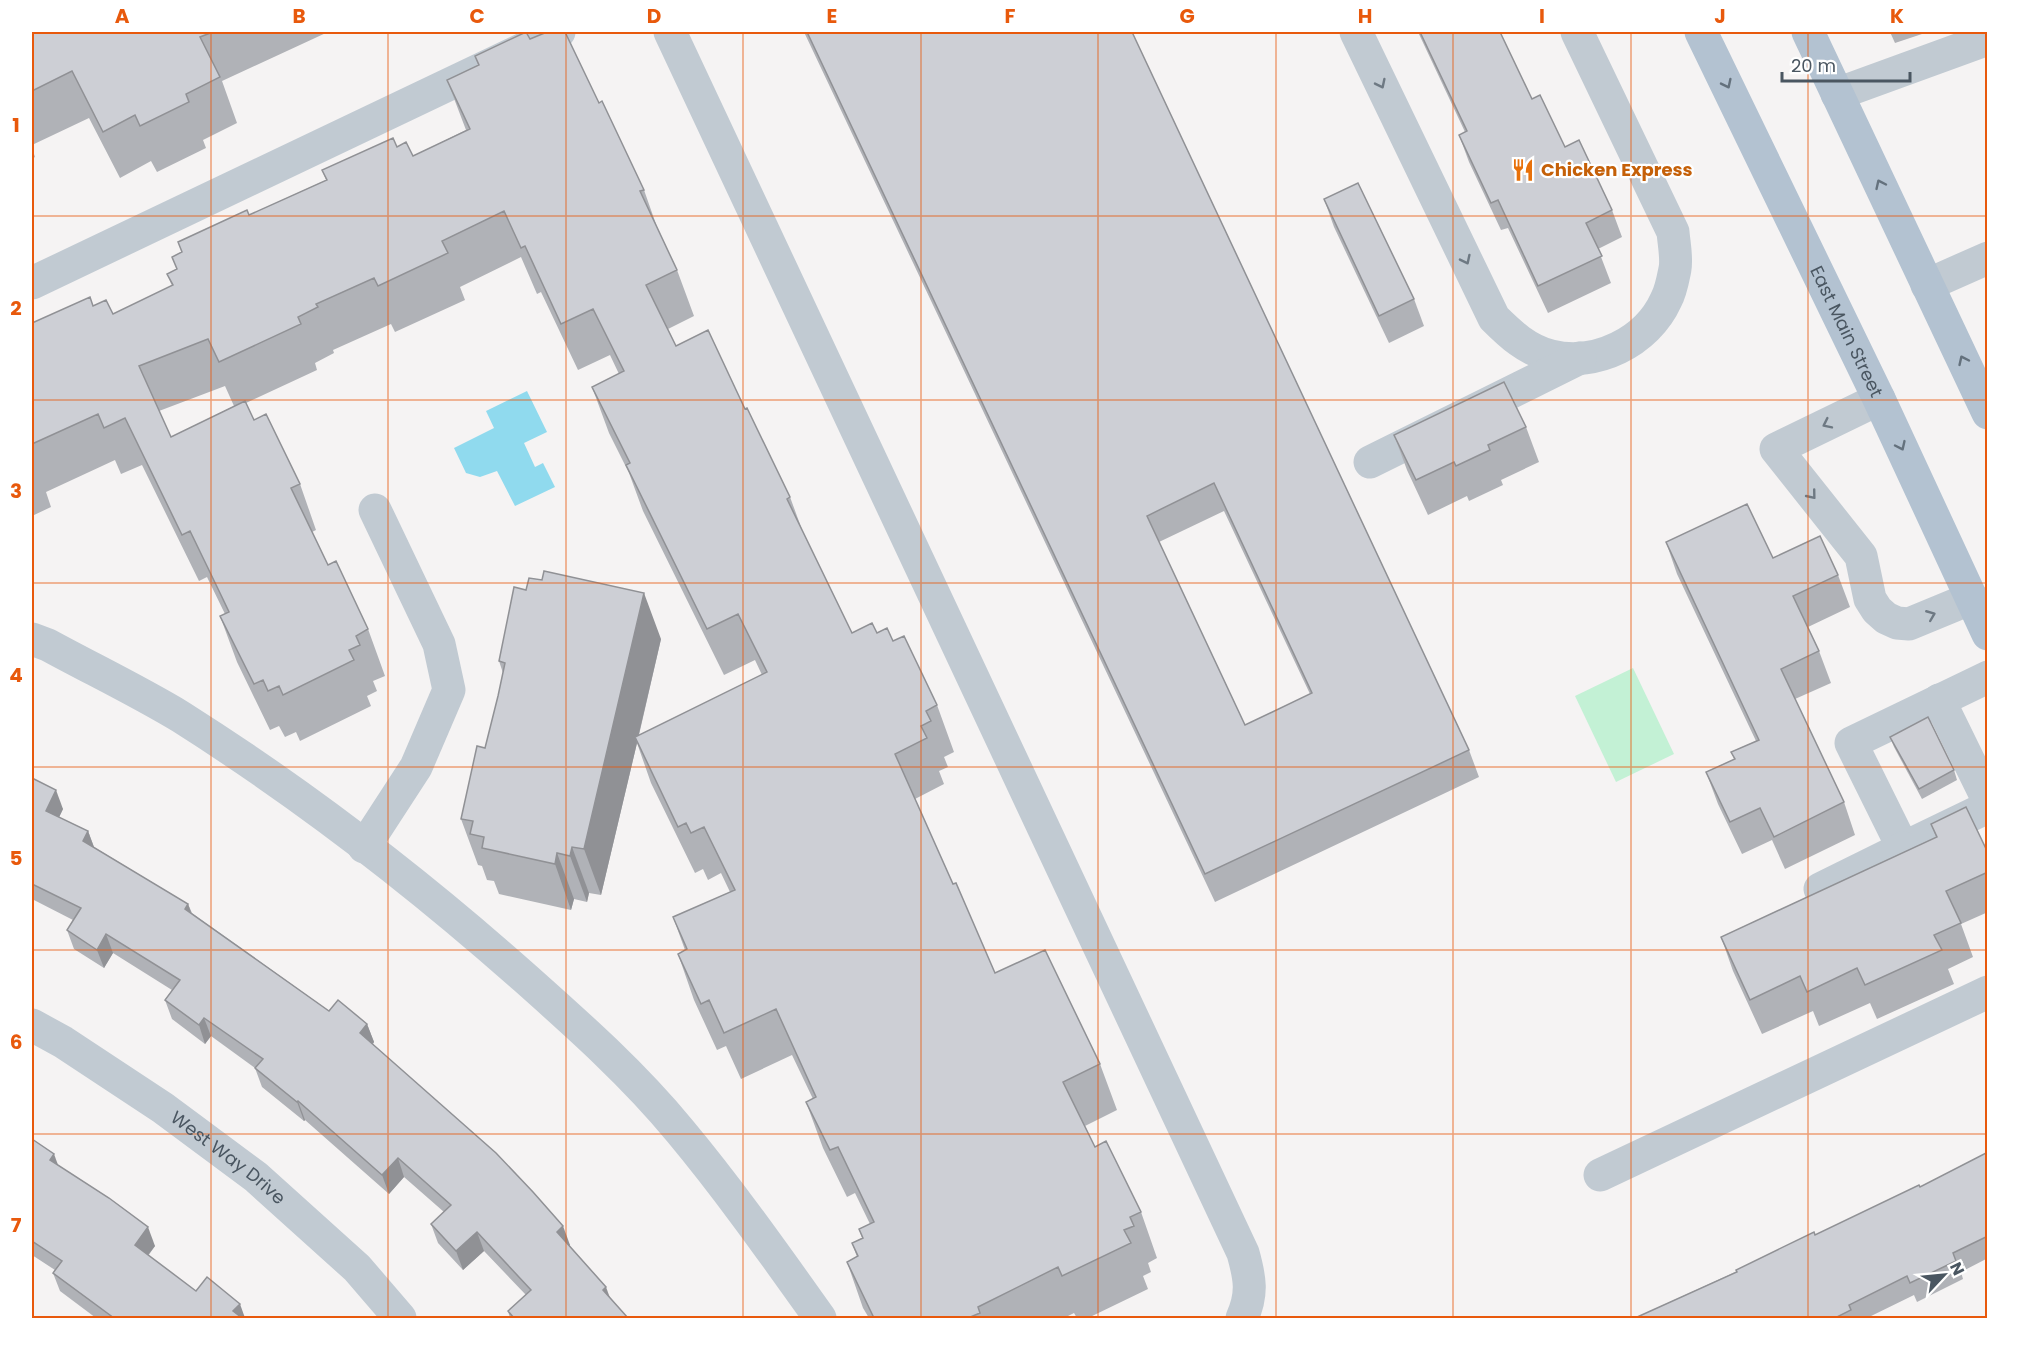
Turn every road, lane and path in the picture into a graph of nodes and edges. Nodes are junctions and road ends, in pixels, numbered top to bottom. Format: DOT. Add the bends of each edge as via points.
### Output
graph roads {
  1 [pos="559,32"];
  2 [pos="670,32"];
  3 [pos="1356,32"];
  4 [pos="1577,32"];
  5 [pos="1701,32"];
  6 [pos="1808,32"];
  7 [pos="1988,39"];
  8 [pos="1837,94"];
  9 [pos="1988,258"];
  10 [pos="32,283"];
  11 [pos="1927,285"];
  12 [pos="1580,358"];
  13 [pos="1879,399"];
  14 [pos="1988,413"];
  15 [pos="1370,462"];
  16 [pos="375,510"];
  17 [pos="1980,594"];
  18 [pos="1988,634"];
  19 [pos="32,639"];
  20 [pos="1988,677"];
  21 [pos="1939,700"];
  22 [pos="1988,800"];
  23 [pos="1988,807"];
  24 [pos="364,847"];
  25 [pos="1903,848"];
  26 [pos="1821,889"];
  27 [pos="1988,992"];
  28 [pos="32,1025"];
  29 [pos="1600,1175"];
  30 [pos="400,1318"];
  31 [pos="820,1318"];
  32 [pos="1242,1318"];
  1 -- 10 [label="street"];
  2 -- 32 [label="street" via="1244,1253 1251,1279 1248,1306"];
  3 -- 12 [label="street, one-way" via="1494,318 1519,342 1551,356"];
  4 -- 12 [label="street" via="1673,232 1676,267 1667,300 1646,329 1618,349"];
  5 -- 13 [label="main road, East Main Street, one-way"];
  6 -- 8 [label="main road"];
  7 -- 8 [label="street"];
  11 -- 8 [label="main road, one-way"];
  9 -- 11 [label="street"];
  14 -- 11 [label="main road, one-way"];
  12 -- 15 [label="street"];
  13 -- 17 [label="main road, East Main Street, one-way"];
  13 -- 17 [label="street, one-way" via="1776,449 1861,556 1870,599 1886,618 1909,624"];
  16 -- 24 [label="street" via="439,644 449,690 416,767"];
  17 -- 18 [label="main road, East Main Street"];
  19 -- 24 [label="street" via="179,716 252,764"];
  20 -- 21 [label="street"];
  21 -- 22 [label="street"];
  21 -- 25 [label="street" via="1851,743"];
  23 -- 25 [label="street"];
  24 -- 31 [label="street" via="473,932 599,1044 679,1129"];
  25 -- 26 [label="street"];
  27 -- 29 [label="street"];
  28 -- 30 [label="street, West Way Drive" via="163,1108 256,1177 357,1268"];
}
